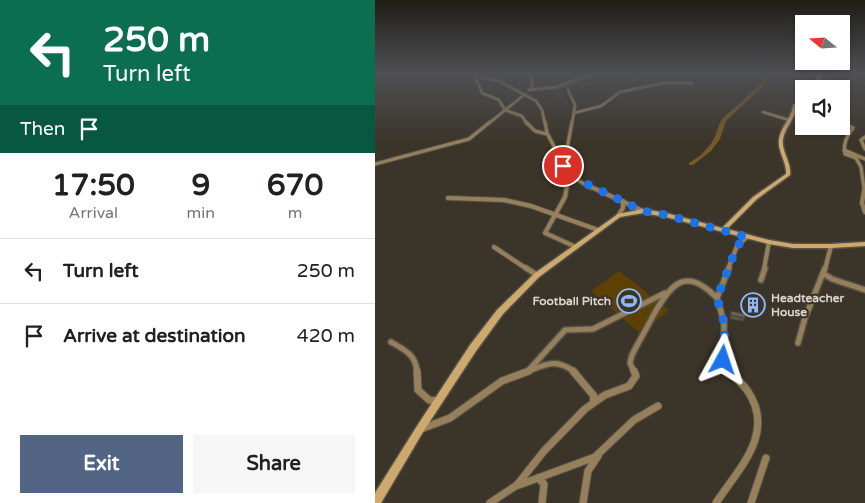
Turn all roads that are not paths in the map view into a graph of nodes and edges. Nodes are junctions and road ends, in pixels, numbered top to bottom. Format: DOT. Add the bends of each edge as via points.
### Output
graph roads {
  1 [pos="492,96"];
  2 [pos="520,96"];
  3 [pos="529,96"];
  4 [pos="573,96"];
  5 [pos="615,96"];
  6 [pos="505,110"];
  7 [pos="763,112"];
  8 [pos="795,112"];
  9 [pos="574,113"];
  10 [pos="789,120"];
  11 [pos="547,134"];
  12 [pos="847,135"];
  13 [pos="865,136"];
  14 [pos="844,150"];
  15 [pos="865,150"];
  16 [pos="865,159"];
  17 [pos="865,163"];
  18 [pos="375,164"];
  19 [pos="563,166"];
  20 [pos="861,167"];
  21 [pos="569,175"];
  22 [pos="864,178"];
  23 [pos="448,198"];
  24 [pos="623,201"];
  25 [pos="643,211"];
  26 [pos="865,212"];
  27 [pos="556,214"];
  28 [pos="618,216"];
  29 [pos="598,230"];
  30 [pos="723,230"];
  31 [pos="747,237"];
  32 [pos="769,242"];
  33 [pos="865,244"];
  34 [pos="576,246"];
  35 [pos="831,246"];
  36 [pos="494,247"];
  37 [pos="824,274"];
  38 [pos="537,275"];
  39 [pos="761,280"];
  40 [pos="865,290"];
  41 [pos="666,293"];
  42 [pos="717,298"];
  43 [pos="391,342"];
  44 [pos="798,343"];
  45 [pos="526,373"];
  46 [pos="439,401"];
  47 [pos="593,403"];
  48 [pos="658,406"];
  49 [pos="420,430"];
  50 [pos="599,455"];
  51 [pos="766,458"];
  52 [pos="538,478"];
  53 [pos="517,485"];
  54 [pos="375,503"];
  55 [pos="491,503"];
  56 [pos="542,503"];
  57 [pos="583,503"];
  58 [pos="716,503"];
  59 [pos="751,503"];
  1 -- 6 [label="street" via="499,100"];
  2 -- 6 [label="street"];
  3 -- 11 [label="street" via="540,105"];
  4 -- 9 [label="street"];
  5 -- 9 [label="street" via="601,106"];
  6 -- 11 [label="street" via="521,116 535,131"];
  6 -- 18 [label="street" via="469,139"];
  7 -- 10 [label="street"];
  8 -- 10 [label="street"];
  9 -- 19 [label="street"];
  10 -- 30 [label="street" via="781,141 789,173 758,195"];
  11 -- 19 [label="street"];
  12 -- 14 [label="street"];
  13 -- 15 [label="street" via="861,140"];
  14 -- 16 [label="street"];
  14 -- 20 [label="street" via="845,154 857,159"];
  17 -- 20 [label="street"];
  19 -- 21 [label="street"];
  20 -- 22 [label="street"];
  21 -- 24 [label="street"];
  21 -- 27 [label="street" via="565,197"];
  22 -- 26 [label="street" via="862,203"];
  23 -- 27 [label="street" via="504,200"];
  24 -- 25 [label="street"];
  24 -- 28 [label="street"];
  25 -- 28 [label="street"];
  25 -- 30 [label="street"];
  27 -- 29 [label="street"];
  27 -- 34 [label="street" via="545,235"];
  28 -- 29 [label="street"];
  29 -- 34 [label="street"];
  30 -- 31 [label="street"];
  31 -- 32 [label="street"];
  31 -- 42 [label="street" via="737,246"];
  32 -- 35 [label="street"];
  32 -- 39 [label="street"];
  33 -- 35 [label="street"];
  34 -- 38 [label="street"];
  35 -- 37 [label="street"];
  36 -- 38 [label="street"];
  37 -- 40 [label="street"];
  37 -- 44 [label="street"];
  38 -- 46 [label="street" via="493,321"];
  41 -- 42 [label="street" via="677,283 688,280 699,283"];
  41 -- 45 [label="street" via="593,329 565,330"];
  41 -- 47 [label="street" via="632,355 630,363 636,376 632,384"];
  42 -- 58 [label="street" via="724,322 724,366 751,397 757,426 750,456"];
  43 -- 46 [label="street" via="407,350 416,361 418,390 429,400"];
  45 -- 47 [label="street" via="553,362 565,365 577,373 594,396"];
  45 -- 49 [label="street" via="496,385 450,418"];
  46 -- 49 [label="street"];
  47 -- 53 [label="street" via="544,451"];
  48 -- 50 [label="street" via="634,420"];
  49 -- 54 [label="street"];
  50 -- 52 [label="street"];
  50 -- 57 [label="street" via="588,471"];
  51 -- 59 [label="street"];
  52 -- 53 [label="street"];
  52 -- 56 [label="street" via="544,484"];
  53 -- 55 [label="street"];
}
